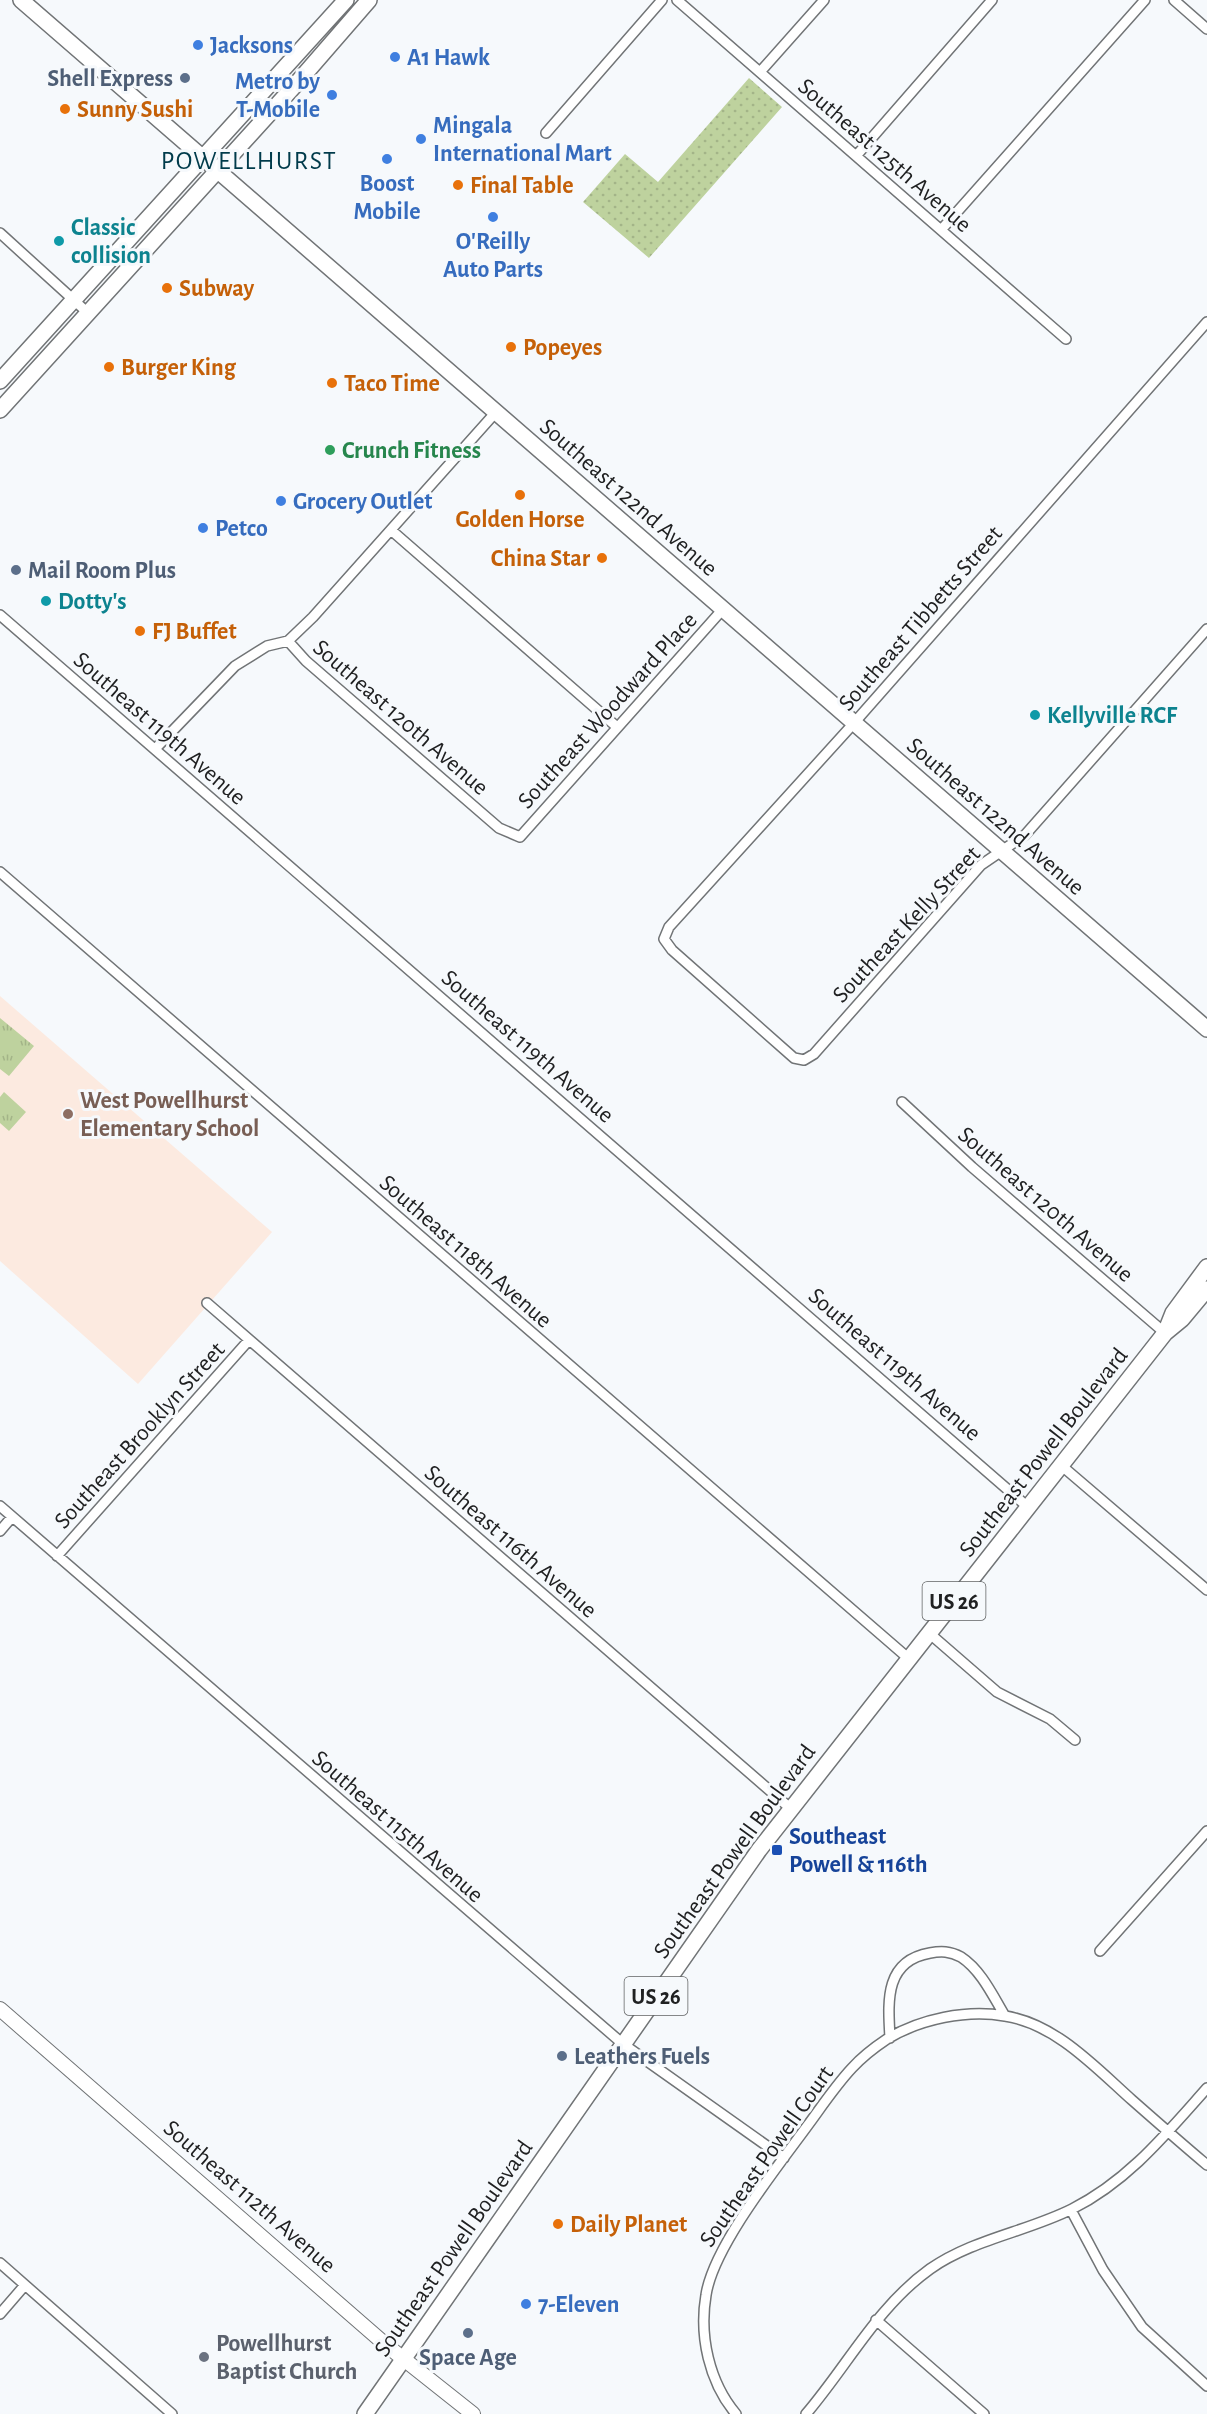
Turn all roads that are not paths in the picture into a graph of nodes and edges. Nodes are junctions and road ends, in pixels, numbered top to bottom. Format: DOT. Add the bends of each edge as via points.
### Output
graph roads {
  1 [pos="21,0"];
  2 [pos="346,0"];
  3 [pos="369,0"];
  4 [pos="662,0"];
  5 [pos="677,0"];
  6 [pos="824,0"];
  7 [pos="992,0"];
  8 [pos="1145,0"];
  9 [pos="1174,0"];
  10 [pos="1207,28"];
  11 [pos="760,72"];
  12 [pos="546,133"];
  13 [pos="856,156"];
  14 [pos="202,158"];
  15 [pos="216,170"];
  16 [pos="941,230"];
  17 [pos="0,233"];
  18 [pos="72,300"];
  19 [pos="88,313"];
  20 [pos="1207,322"];
  21 [pos="1066,339"];
  22 [pos="0,381"];
  23 [pos="0,410"];
  24 [pos="496,412"];
  25 [pos="391,530"];
  26 [pos="723,609"];
  27 [pos="0,615"];
  28 [pos="1207,629"];
  29 [pos="288,641"];
  30 [pos="854,723"];
  31 [pos="617,727"];
  32 [pos="155,749"];
  33 [pos="520,837"];
  34 [pos="1002,851"];
  35 [pos="0,872"];
  36 [pos="1207,1029"];
  37 [pos="804,1060"];
  38 [pos="902,1102"];
  39 [pos="1207,1267"];
  40 [pos="1207,1289"];
  41 [pos="207,1303"];
  42 [pos="1165,1333"];
  43 [pos="249,1340"];
  44 [pos="1062,1466"];
  45 [pos="0,1506"];
  46 [pos="1029,1508"];
  47 [pos="12,1517"];
  48 [pos="0,1531"];
  49 [pos="57,1556"];
  50 [pos="1207,1590"];
  51 [pos="929,1633"];
  52 [pos="908,1658"];
  53 [pos="1075,1740"];
  54 [pos="790,1808"];
  55 [pos="1207,1831"];
  56 [pos="1100,1951"];
  57 [pos="0,2009"];
  58 [pos="1005,2016"];
  59 [pos="890,2038"];
  60 [pos="623,2044"];
  61 [pos="1207,2088"];
  62 [pos="1168,2132"];
  63 [pos="784,2158"];
  64 [pos="1207,2166"];
  65 [pos="1071,2210"];
  66 [pos="0,2264"];
  67 [pos="25,2285"];
  68 [pos="0,2314"];
  69 [pos="876,2320"];
  70 [pos="403,2359"];
  71 [pos="1207,2386"];
  72 [pos="172,2414"];
  73 [pos="365,2414"];
  74 [pos="473,2414"];
  75 [pos="736,2414"];
  76 [pos="807,2414"];
  77 [pos="984,2414"];
  1 -- 14 [label="main road, Southeast 122nd Avenue"];
  2 -- 14 [label="main road"];
  3 -- 15 [label="main road"];
  4 -- 12 [label="street"];
  5 -- 11 [label="street, Southeast 125th Avenue"];
  6 -- 11 [label="street"];
  7 -- 13 [label="street"];
  8 -- 16 [label="street"];
  9 -- 10 [label="street"];
  11 -- 13 [label="street, Southeast 125th Avenue"];
  13 -- 16 [label="street, Southeast 125th Avenue"];
  14 -- 15 [label="main road, Southeast 122nd Avenue"];
  14 -- 18 [label="main road"];
  15 -- 19 [label="main road"];
  15 -- 24 [label="main road, Southeast 122nd Avenue"];
  16 -- 21 [label="street, Southeast 125th Avenue"];
  17 -- 18 [label="street"];
  18 -- 19 [label="street"];
  18 -- 22 [label="main road"];
  19 -- 23 [label="main road"];
  20 -- 30 [label="street, Southeast Tibbetts Street"];
  24 -- 25 [label="street"];
  24 -- 26 [label="main road, Southeast 122nd Avenue"];
  25 -- 29 [label="street"];
  25 -- 31 [label="street"];
  26 -- 30 [label="main road, Southeast 122nd Avenue"];
  26 -- 31 [label="street, Southeast Woodward Place"];
  27 -- 32 [label="street, Southeast 119th Avenue"];
  28 -- 34 [label="street, Southeast Kelly Street" via="1025,835"];
  29 -- 32 [label="street" via="267,646 235,666"];
  29 -- 33 [label="street, Southeast 120th Avenue" via="306,661 499,828"];
  30 -- 34 [label="main road, Southeast 122nd Avenue"];
  30 -- 37 [label="street, Southeast Tibbetts Street" via="669,927 664,939 794,1058"];
  31 -- 33 [label="street, Southeast Woodward Place"];
  32 -- 46 [label="street, Southeast 119th Avenue"];
  34 -- 36 [label="main road, Southeast 122nd Avenue"];
  34 -- 37 [label="street, Southeast Kelly Street" via="981,866 814,1054"];
  35 -- 52 [label="street, Southeast 118th Avenue"];
  38 -- 42 [label="street, Southeast 120th Avenue"];
  39 -- 42 [label="main road, Southeast Powell Boulevard / US 26" via="1173,1313"];
  40 -- 42 [label="main road, Southeast Powell Boulevard / US 26"];
  41 -- 43 [label="street, Southeast 116th Avenue"];
  42 -- 44 [label="main road, Southeast Powell Boulevard / US 26"];
  43 -- 49 [label="street, Southeast Brooklyn Street"];
  43 -- 54 [label="street, Southeast 116th Avenue"];
  44 -- 46 [label="main road, Southeast Powell Boulevard / US 26"];
  44 -- 50 [label="street"];
  45 -- 47 [label="street, Southeast 115th Avenue"];
  46 -- 51 [label="main road, Southeast Powell Boulevard / US 26"];
  47 -- 48 [label="street"];
  47 -- 49 [label="street, Southeast 115th Avenue"];
  49 -- 60 [label="street, Southeast 115th Avenue"];
  51 -- 52 [label="main road, Southeast Powell Boulevard / US 26"];
  51 -- 53 [label="street" via="997,1692 1050,1719"];
  52 -- 54 [label="main road, Southeast Powell Boulevard / US 26"];
  54 -- 60 [label="main road, Southeast Powell Boulevard / US 26"];
  55 -- 56 [label="street"];
  57 -- 70 [label="main road, Southeast 112th Avenue"];
  58 -- 59 [label="street, Southeast Powell Court" via="952,2016"];
  58 -- 59 [label="street" via="979,1975 962,1958 942,1951 920,1955 902,1966 890,1987"];
  58 -- 62 [label="street, Southeast Powell Court" via="1056,2036"];
  59 -- 63 [label="street, Southeast Powell Court" via="844,2076"];
  60 -- 63 [label="street, Southeast 115th Avenue"];
  60 -- 70 [label="main road, Southeast Powell Boulevard / US 26"];
  61 -- 62 [label="street"];
  62 -- 64 [label="street"];
  62 -- 65 [label="street" via="1120,2180"];
  63 -- 75 [label="street, Southeast Powell Court" via="721,2252 706,2294 704,2334 716,2384"];
  65 -- 69 [label="street" via="952,2256 907,2287"];
  65 -- 71 [label="street" via="1103,2270 1142,2327"];
  66 -- 67 [label="street"];
  67 -- 68 [label="street"];
  67 -- 72 [label="street"];
  69 -- 76 [label="street"];
  69 -- 77 [label="street"];
  70 -- 73 [label="main road, Southeast Powell Boulevard / US 26"];
  70 -- 74 [label="main road, Southeast 112th Avenue"];
}
